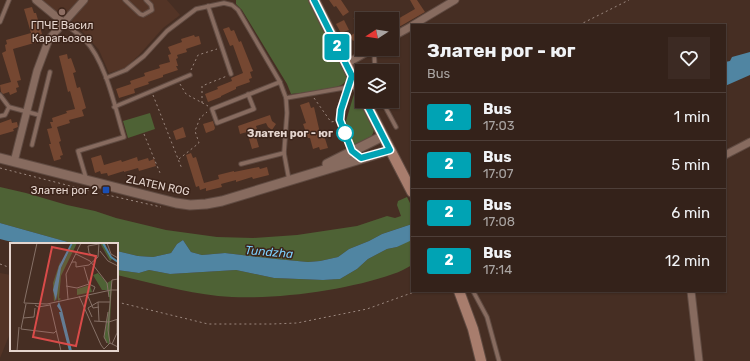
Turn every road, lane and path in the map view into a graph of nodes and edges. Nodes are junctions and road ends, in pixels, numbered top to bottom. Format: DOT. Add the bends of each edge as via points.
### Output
graph roads {
  1 [pos="9,0"];
  2 [pos="36,0"];
  3 [pos="84,0"];
  4 [pos="126,0"];
  5 [pos="146,0"];
  6 [pos="315,0"];
  7 [pos="455,0"];
  8 [pos="629,0"];
  9 [pos="232,2"];
  10 [pos="208,6"];
  11 [pos="0,22"];
  12 [pos="64,23"];
  13 [pos="414,24"];
  14 [pos="581,24"];
  15 [pos="411,26"];
  16 [pos="399,33"];
  17 [pos="222,48"];
  18 [pos="360,56"];
  19 [pos="346,64"];
  20 [pos="50,72"];
  21 [pos="231,74"];
  22 [pos="190,75"];
  23 [pos="352,76"];
  24 [pos="106,78"];
  25 [pos="178,80"];
  26 [pos="280,82"];
  27 [pos="355,82"];
  28 [pos="349,88"];
  29 [pos="152,91"];
  30 [pos="248,94"];
  31 [pos="311,94"];
  32 [pos="0,95"];
  33 [pos="286,98"];
  34 [pos="202,103"];
  35 [pos="9,106"];
  36 [pos="114,107"];
  37 [pos="369,108"];
  38 [pos="386,108"];
  39 [pos="212,109"];
  40 [pos="27,112"];
  41 [pos="39,115"];
  42 [pos="0,116"];
  43 [pos="340,120"];
  44 [pos="396,127"];
  45 [pos="144,134"];
  46 [pos="383,136"];
  47 [pos="750,142"];
  48 [pos="32,145"];
  49 [pos="390,150"];
  50 [pos="352,151"];
  51 [pos="284,153"];
  52 [pos="726,154"];
  53 [pos="0,158"];
  54 [pos="361,158"];
  55 [pos="179,159"];
  56 [pos="14,162"];
  57 [pos="241,164"];
  58 [pos="0,168"];
  59 [pos="182,169"];
  60 [pos="160,173"];
  61 [pos="310,173"];
  62 [pos="87,181"];
  63 [pos="289,181"];
  64 [pos="411,190"];
  65 [pos="166,208"];
  66 [pos="0,264"];
  67 [pos="10,268"];
  68 [pos="414,292"];
  69 [pos="459,292"];
  70 [pos="474,292"];
  71 [pos="691,292"];
  72 [pos="118,302"];
  73 [pos="481,361"];
  74 [pos="499,361"];
  75 [pos="699,361"];
  1 -- 11 [label="lane"];
  2 -- 12 [label="street"];
  3 -- 12 [label="street"];
  4 -- 5 [label="lane" via="144,15 152,10"];
  6 -- 19 [label="main road"];
  7 -- 13 [label="street"];
  8 -- 14 [label="path"];
  9 -- 10 [label="lane"];
  9 -- 26 [label="lane"];
  10 -- 17 [label="lane"];
  10 -- 24 [label="lane" via="196,9 183,18 126,70"];
  12 -- 24 [label="lane" via="85,40"];
  12 -- 40 [label="street" via="50,39 37,71"];
  15 -- 16 [label="street"];
  17 -- 21 [label="lane"];
  17 -- 22 [label="path" via="198,55"];
  18 -- 19 [label="street"];
  19 -- 23 [label="main road"];
  20 -- 41 [label="lane"];
  21 -- 34 [label="path" via="202,86"];
  22 -- 25 [label="lane"];
  23 -- 27 [label="main road"];
  23 -- 28 [label="lane"];
  24 -- 36 [label="lane"];
  25 -- 29 [label="lane"];
  25 -- 34 [label="path" via="186,94"];
  26 -- 30 [label="lane"];
  26 -- 33 [label="lane"];
  28 -- 31 [label="lane"];
  28 -- 43 [label="lane"];
  29 -- 36 [label="lane"];
  29 -- 55 [label="path"];
  30 -- 39 [label="lane"];
  30 -- 39 [label="lane" via="254,109 217,123"];
  31 -- 33 [label="lane"];
  31 -- 43 [label="path" via="330,122"];
  32 -- 35 [label="lane"];
  33 -- 51 [label="lane"];
  34 -- 39 [label="path"];
  35 -- 40 [label="lane"];
  35 -- 42 [label="lane" via="6,115"];
  36 -- 62 [label="lane" via="124,137 78,151"];
  37 -- 46 [label="main road"];
  38 -- 44 [label="lane"];
  39 -- 55 [label="path" via="200,118 195,130 199,143"];
  40 -- 41 [label="lane"];
  40 -- 56 [label="street"];
  41 -- 48 [label="lane"];
  43 -- 50 [label="lane"];
  45 -- 60 [label="path"];
  46 -- 49 [label="main road"];
  46 -- 50 [label="street, ZLATEN ROG"];
  47 -- 52 [label="street"];
  49 -- 54 [label="street, ZLATEN ROG"];
  49 -- 64 [label="main road"];
  50 -- 54 [label="lane"];
  50 -- 61 [label="street, ZLATEN ROG"];
  51 -- 57 [label="lane"];
  51 -- 63 [label="lane"];
  53 -- 56 [label="street, ZLATEN ROG"];
  54 -- 61 [label="street, ZLATEN ROG"];
  55 -- 59 [label="path"];
  56 -- 62 [label="street, ZLATEN ROG"];
  58 -- 65 [label="path"];
  61 -- 63 [label="street, ZLATEN ROG"];
  62 -- 63 [label="street, ZLATEN ROG" via="190,205 206,204"];
  66 -- 67 [label="path"];
  68 -- 72 [label="path" via="367,309 272,324 208,324"];
  69 -- 73 [label="main road"];
  70 -- 74 [label="lane" via="487,317"];
  71 -- 75 [label="street"];
}
